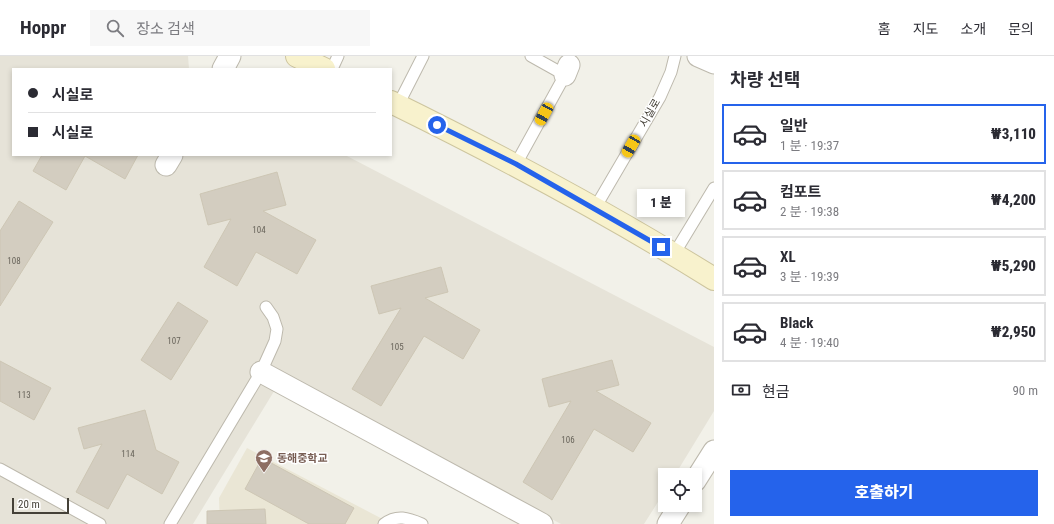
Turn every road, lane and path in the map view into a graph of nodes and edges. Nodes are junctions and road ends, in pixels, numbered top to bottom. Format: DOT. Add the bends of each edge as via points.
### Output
graph roads {
  1 [pos="230,56"];
  2 [pos="297,56"];
  3 [pos="338,56"];
  4 [pos="423,56"];
  5 [pos="531,56"];
  6 [pos="675,56"];
  7 [pos="698,56"];
  8 [pos="714,63"];
  9 [pos="224,68"];
  10 [pos="322,68"];
  11 [pos="332,68"];
  12 [pos="394,103"];
  13 [pos="516,164"];
  14 [pos="714,188"];
  15 [pos="595,208"];
  16 [pos="674,254"];
  17 [pos="714,279"];
  18 [pos="266,307"];
  19 [pos="261,372"];
  20 [pos="714,451"];
  21 [pos="0,469"];
  22 [pos="702,470"];
  23 [pos="676,512"];
  24 [pos="100,524"];
  25 [pos="170,524"];
  26 [pos="384,524"];
  27 [pos="422,524"];
  28 [pos="542,524"];
  29 [pos="668,524"];
  1 -- 9 [label="street"];
  2 -- 10 [label="main road"];
  3 -- 11 [label="lane"];
  4 -- 12 [label="lane"];
  5 -- 13 [label="lane" via="567,70"];
  6 -- 15 [label="lane, 시실로" via="660,97"];
  7 -- 8 [label="street"];
  12 -- 13 [label="main road"];
  13 -- 15 [label="main road"];
  14 -- 16 [label="lane"];
  15 -- 16 [label="main road"];
  16 -- 17 [label="main road"];
  18 -- 19 [label="lane" via="274,317 277,329 275,341"];
  19 -- 25 [label="lane"];
  19 -- 28 [label="street"];
  20 -- 22 [label="street"];
  21 -- 24 [label="lane"];
  23 -- 29 [label="street"];
  26 -- 27 [label="lane" via="405,517"];
}
